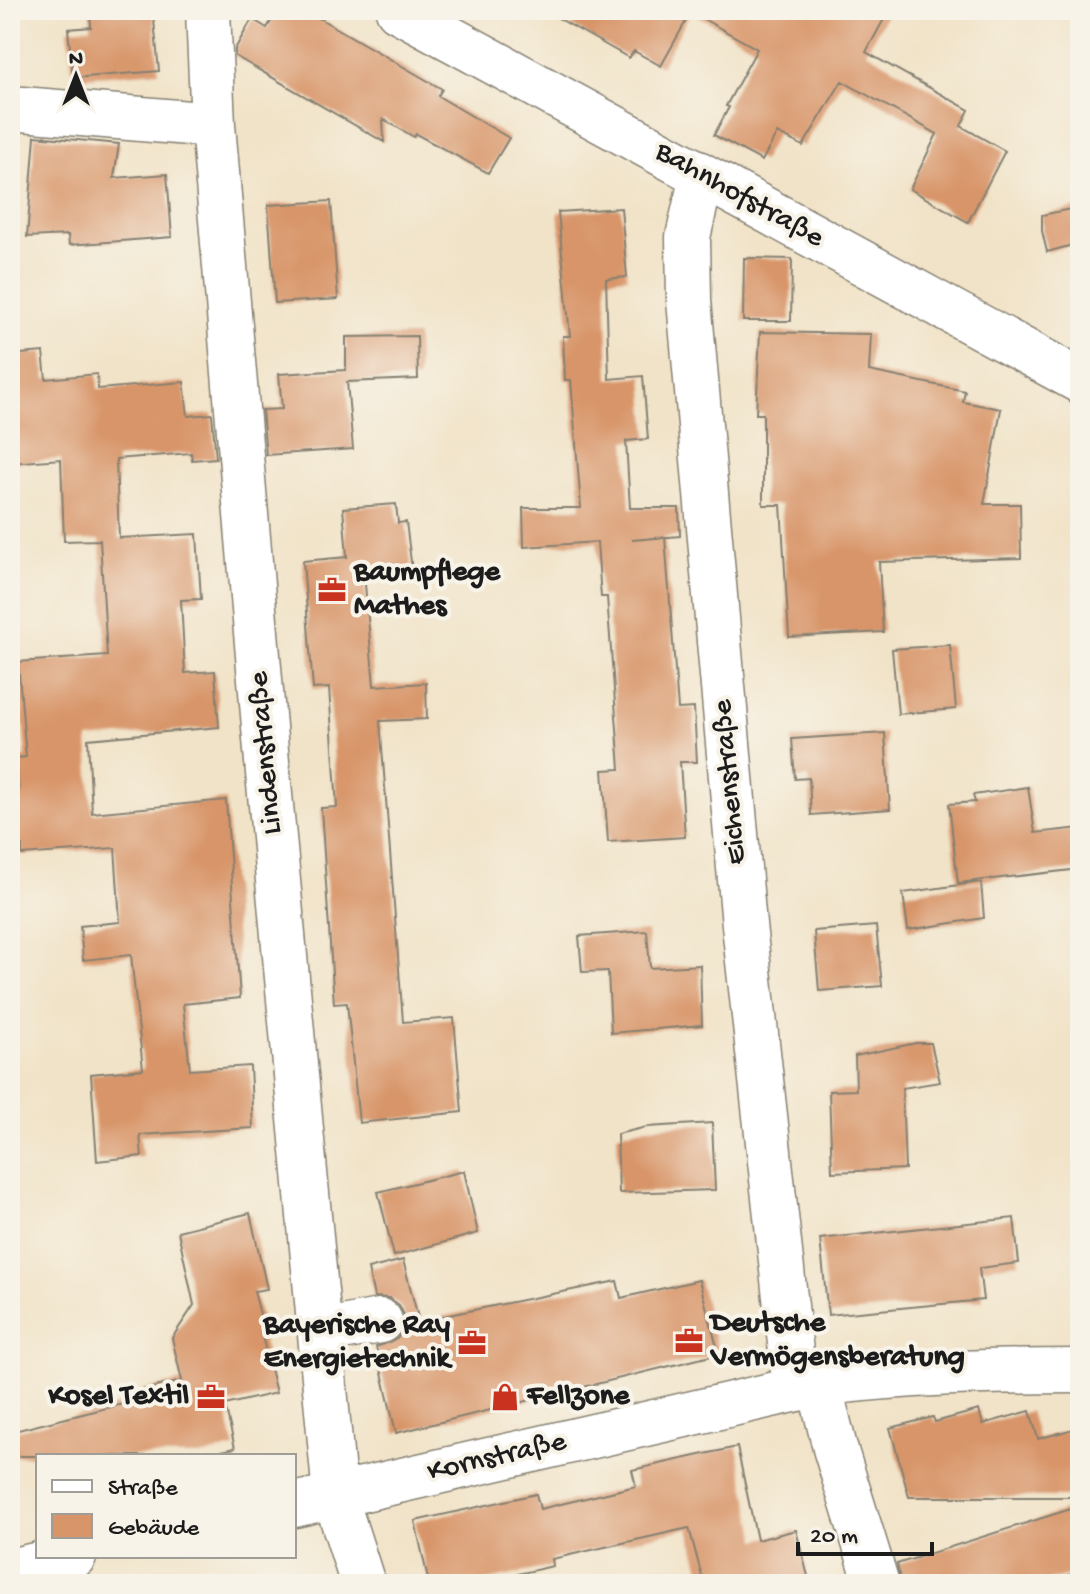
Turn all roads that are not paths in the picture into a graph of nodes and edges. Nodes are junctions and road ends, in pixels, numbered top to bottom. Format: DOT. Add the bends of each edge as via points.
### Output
graph roads {
  1 [pos="208,10"];
  2 [pos="398,10"];
  3 [pos="10,108"];
  4 [pos="213,125"];
  5 [pos="702,176"];
  6 [pos="1080,381"];
  7 [pos="380,1321"];
  8 [pos="320,1332"];
  9 [pos="1080,1371"];
  10 [pos="807,1386"];
  11 [pos="315,1500"];
  12 [pos="65,1558"];
  13 [pos="10,1571"];
  14 [pos="363,1584"];
  15 [pos="877,1584"];
  1 -- 4 [label="street, Lindenstraße"];
  2 -- 5 [label="street, Bahnhofstraße"];
  3 -- 4 [label="street"];
  4 -- 8 [label="street, Lindenstraße"];
  5 -- 6 [label="street, Bahnhofstraße"];
  5 -- 10 [label="street, Eichenstraße" via="688,237 689,300 744,925"];
  7 -- 8 [label="street"];
  8 -- 11 [label="street, Lindenstraße"];
  9 -- 10 [label="street, Kornstraße" via="922,1373"];
  10 -- 11 [label="street, Kornstraße"];
  10 -- 15 [label="street, Eichenstraße" via="835,1448"];
  11 -- 14 [label="street, Lindenstraße"];
  12 -- 13 [label="street"];
}
